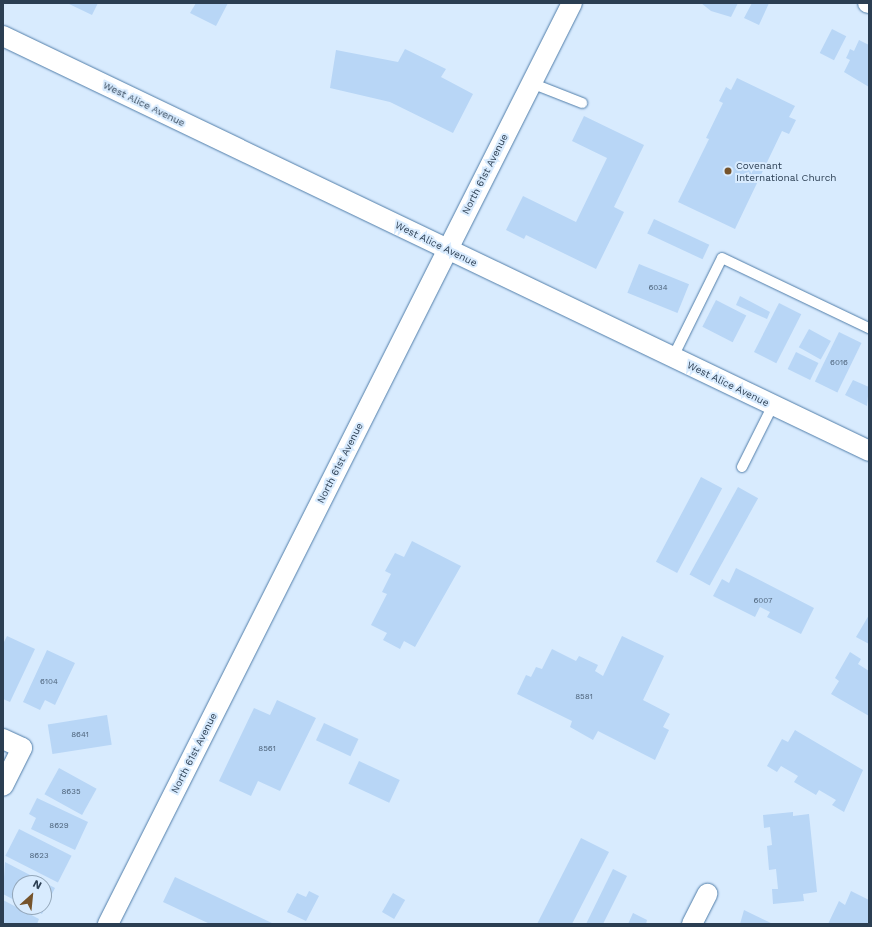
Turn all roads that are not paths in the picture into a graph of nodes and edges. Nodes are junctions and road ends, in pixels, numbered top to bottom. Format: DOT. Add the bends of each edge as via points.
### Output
graph roads {
  1 [pos="572,3"];
  2 [pos="3,36"];
  3 [pos="531,83"];
  4 [pos="582,103"];
  5 [pos="447,249"];
  6 [pos="869,328"];
  7 [pos="673,357"];
  8 [pos="773,405"];
  9 [pos="869,451"];
  10 [pos="742,467"];
  11 [pos="3,739"];
  12 [pos="3,786"];
  13 [pos="707,894"];
  14 [pos="108,924"];
  15 [pos="692,924"];
  1 -- 3 [label="street, North 61st Avenue"];
  2 -- 5 [label="street, West Alice Avenue"];
  3 -- 4 [label="lane"];
  3 -- 5 [label="street, North 61st Avenue"];
  5 -- 7 [label="street, West Alice Avenue"];
  5 -- 14 [label="street, North 61st Avenue"];
  6 -- 7 [label="lane" via="722,258"];
  7 -- 8 [label="street, West Alice Avenue"];
  8 -- 9 [label="street, West Alice Avenue"];
  8 -- 10 [label="lane"];
  11 -- 12 [label="street" via="22,748"];
  13 -- 15 [label="street"];
}
